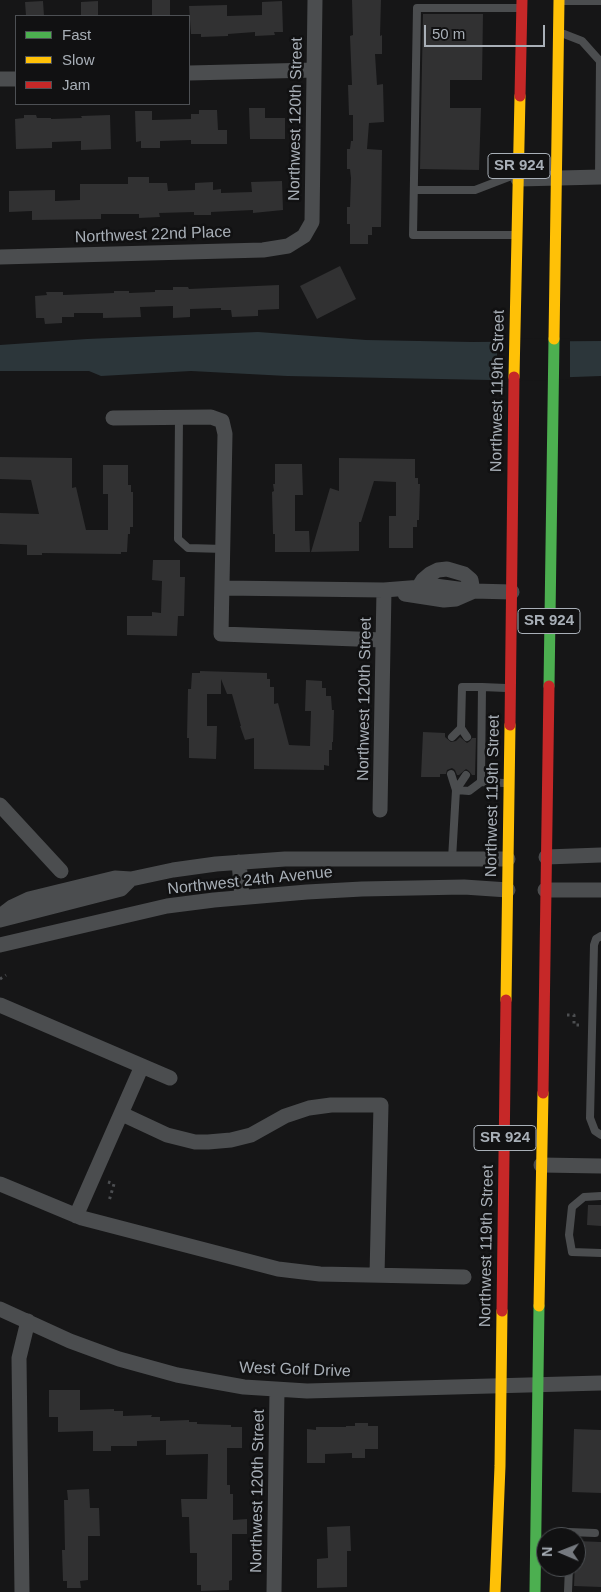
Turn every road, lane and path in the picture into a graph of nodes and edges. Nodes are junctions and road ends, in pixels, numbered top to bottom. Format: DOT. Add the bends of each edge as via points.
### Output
graph roads {
  1 [pos="315,0"];
  2 [pos="559,0"];
  3 [pos="601,1"];
  4 [pos="522,4"];
  5 [pos="559,32"];
  6 [pos="601,60"];
  7 [pos="314,70"];
  8 [pos="190,74"];
  9 [pos="0,79"];
  10 [pos="15,79"];
  11 [pos="518,176"];
  12 [pos="600,177"];
  13 [pos="557,178"];
  14 [pos="414,190"];
  15 [pos="517,235"];
  16 [pos="304,236"];
  17 [pos="0,257"];
  18 [pos="179,417"];
  19 [pos="113,418"];
  20 [pos="224,548"];
  21 [pos="223,588"];
  22 [pos="384,590"];
  23 [pos="473,591"];
  24 [pos="512,592"];
  25 [pos="383,640"];
  26 [pos="482,687"];
  27 [pos="511,688"];
  28 [pos="461,728"];
  29 [pos="452,737"];
  30 [pos="467,738"];
  31 [pos="451,774"];
  32 [pos="466,775"];
  33 [pos="481,782"];
  34 [pos="509,783"];
  35 [pos="456,790"];
  36 [pos="2,810"];
  37 [pos="380,810"];
  38 [pos="601,855"];
  39 [pos="541,857"];
  40 [pos="513,858"];
  41 [pos="452,859"];
  42 [pos="239,862"];
  43 [pos="62,870"];
  44 [pos="131,878"];
  45 [pos="512,890"];
  46 [pos="541,890"];
  47 [pos="601,890"];
  48 [pos="242,897"];
  49 [pos="31,913"];
  50 [pos="0,918"];
  51 [pos="601,936"];
  52 [pos="36,937"];
  53 [pos="0,945"];
  54 [pos="6,975"];
  55 [pos="0,979"];
  56 [pos="0,1005"];
  57 [pos="567,1015"];
  58 [pos="585,1025"];
  59 [pos="142,1066"];
  60 [pos="170,1078"];
  61 [pos="122,1114"];
  62 [pos="601,1135"];
  63 [pos="541,1165"];
  64 [pos="601,1166"];
  65 [pos="108,1182"];
  66 [pos="0,1184"];
  67 [pos="601,1196"];
  68 [pos="109,1201"];
  69 [pos="76,1216"];
  70 [pos="601,1252"];
  71 [pos="377,1275"];
  72 [pos="464,1277"];
  73 [pos="0,1309"];
  74 [pos="28,1321"];
  75 [pos="601,1383"];
  76 [pos="538,1384"];
  77 [pos="501,1386"];
  78 [pos="277,1390"];
  79 [pos="586,1533"];
  80 [pos="595,1533"];
  81 [pos="569,1577"];
  82 [pos="22,1592"];
  83 [pos="274,1592"];
  84 [pos="495,1592"];
  85 [pos="535,1592"];
  86 [pos="568,1592"];
  1 -- 7 [label="street, Northwest 120th Street"];
  2 -- 3 [label="lane"];
  2 -- 5 [label="highway, SR 924"];
  4 -- 11 [label="highway, Northwest 119th Street / SR 924"];
  4 -- 14 [label="lane" via="417,8"];
  5 -- 6 [label="lane" via="582,41"];
  5 -- 13 [label="highway, SR 924"];
  6 -- 12 [label="lane"];
  7 -- 8 [label="street"];
  7 -- 16 [label="street, Northwest 120th Street" via="312,222"];
  9 -- 10 [label="street"];
  11 -- 13 [label="street"];
  11 -- 14 [label="lane" via="475,190"];
  11 -- 15 [label="highway, Northwest 119th Street / SR 924"];
  12 -- 13 [label="street"];
  13 -- 39 [label="highway, SR 924"];
  14 -- 15 [label="lane" via="413,235"];
  15 -- 24 [label="highway, Northwest 119th Street / SR 924"];
  16 -- 17 [label="street, Northwest 22nd Place" via="288,246 263,250"];
  18 -- 19 [label="street"];
  18 -- 20 [label="street" via="211,417 222,421 225,434"];
  18 -- 20 [label="lane" via="178,539 188,548"];
  20 -- 21 [label="street"];
  21 -- 22 [label="street"];
  21 -- 25 [label="street" via="221,634"];
  22 -- 23 [label="street" via="444,600 456,599"];
  22 -- 23 [label="street" via="418,588 430,574 447,569 464,574 471,580"];
  22 -- 25 [label="street, Northwest 120th Street"];
  23 -- 24 [label="street"];
  24 -- 27 [label="highway, Northwest 119th Street / SR 924"];
  25 -- 37 [label="street, Northwest 120th Street"];
  26 -- 27 [label="lane"];
  26 -- 28 [label="lane" via="462,688"];
  26 -- 33 [label="lane"];
  27 -- 34 [label="highway, Northwest 119th Street / SR 924"];
  28 -- 29 [label="lane"];
  28 -- 30 [label="lane"];
  31 -- 35 [label="lane"];
  32 -- 35 [label="lane"];
  33 -- 34 [label="lane"];
  33 -- 35 [label="lane" via="469,790"];
  34 -- 40 [label="highway, Northwest 119th Street / SR 924"];
  35 -- 41 [label="lane"];
  36 -- 43 [label="street"];
  38 -- 39 [label="street"];
  39 -- 46 [label="highway, SR 924"];
  40 -- 41 [label="street, Northwest 24th Avenue"];
  40 -- 45 [label="highway, Northwest 119th Street / SR 924"];
  41 -- 42 [label="street, Northwest 24th Avenue"];
  42 -- 44 [label="street, Northwest 24th Avenue" via="194,866"];
  42 -- 48 [label="street"];
  44 -- 49 [label="street, Northwest 24th Avenue" via="121,889"];
  44 -- 50 [label="street, Northwest 24th Avenue" via="115,878 29,899 12,907"];
  45 -- 48 [label="street, Northwest 24th Avenue" via="391,888"];
  45 -- 77 [label="highway, Northwest 119th Street / SR 924"];
  46 -- 47 [label="street"];
  46 -- 63 [label="highway, SR 924"];
  48 -- 52 [label="street, Northwest 24th Avenue" via="167,906"];
  49 -- 50 [label="street, Northwest 24th Avenue"];
  49 -- 52 [label="street"];
  51 -- 62 [label="lane" via="594,945 590,1118 594,1131"];
  52 -- 53 [label="street, Northwest 24th Avenue"];
  54 -- 55 [label="path"];
  56 -- 59 [label="street"];
  57 -- 58 [label="path" via="574,1015 574,1025"];
  59 -- 60 [label="street"];
  59 -- 61 [label="street"];
  61 -- 69 [label="street"];
  61 -- 71 [label="street" via="167,1134 194,1142 208,1142 241,1138 309,1108 381,1105"];
  63 -- 64 [label="street"];
  63 -- 76 [label="highway, SR 924"];
  65 -- 68 [label="path" via="114,1184"];
  66 -- 69 [label="street"];
  67 -- 70 [label="lane" via="576,1202 572,1207 569,1236 572,1252"];
  69 -- 71 [label="street" via="287,1271"];
  71 -- 72 [label="street"];
  73 -- 74 [label="street, West Golf Drive"];
  74 -- 78 [label="street, West Golf Drive" via="92,1350 138,1365 215,1382"];
  74 -- 82 [label="street" via="19,1358"];
  75 -- 76 [label="street, West Golf Drive"];
  76 -- 77 [label="street, West Golf Drive"];
  76 -- 85 [label="highway, SR 924"];
  77 -- 78 [label="street, West Golf Drive"];
  77 -- 84 [label="highway, Northwest 119th Street / SR 924"];
  78 -- 83 [label="street, Northwest 120th Street"];
  79 -- 80 [label="lane"];
  81 -- 86 [label="lane"];
}
